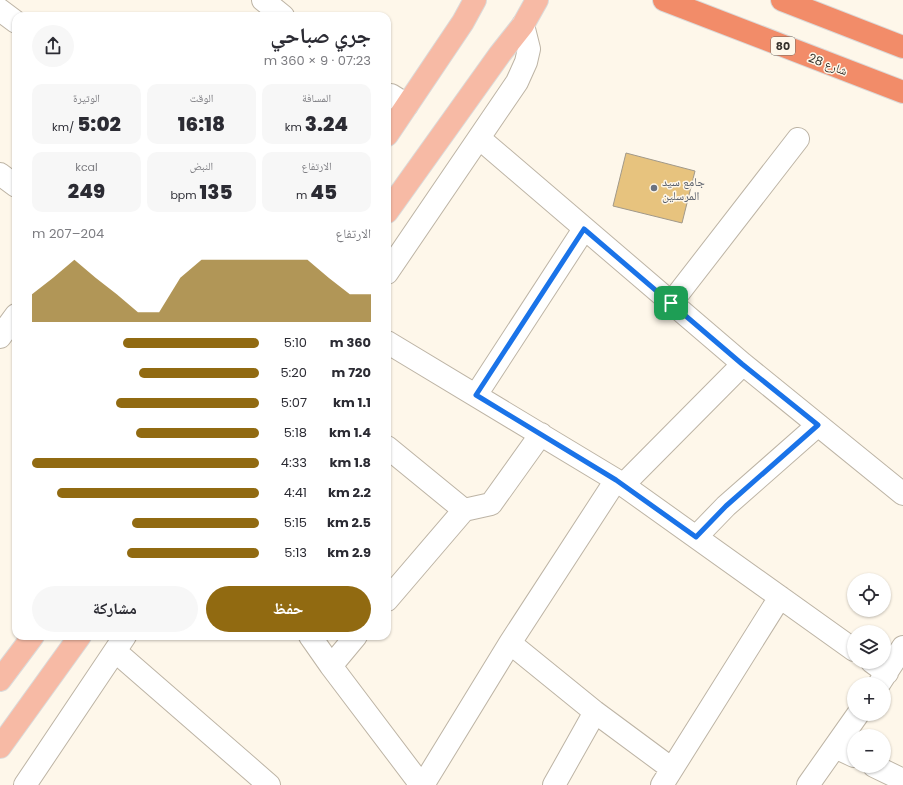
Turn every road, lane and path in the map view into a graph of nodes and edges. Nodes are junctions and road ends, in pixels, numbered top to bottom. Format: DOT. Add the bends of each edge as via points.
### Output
graph roads {
  1 [pos="263,0"];
  2 [pos="475,0"];
  3 [pos="537,0"];
  4 [pos="664,0"];
  5 [pos="782,0"];
  6 [pos="0,10"];
  7 [pos="278,12"];
  8 [pos="12,19"];
  9 [pos="523,25"];
  10 [pos="903,47"];
  11 [pos="903,92"];
  12 [pos="391,95"];
  13 [pos="407,106"];
  14 [pos="391,129"];
  15 [pos="479,138"];
  16 [pos="798,139"];
  17 [pos="0,174"];
  18 [pos="12,183"];
  19 [pos="391,206"];
  20 [pos="584,229"];
  21 [pos="391,267"];
  22 [pos="671,303"];
  23 [pos="12,320"];
  24 [pos="0,337"];
  25 [pos="391,344"];
  26 [pos="742,364"];
  27 [pos="476,395"];
  28 [pos="818,425"];
  29 [pos="541,434"];
  30 [pos="391,450"];
  31 [pos="619,482"];
  32 [pos="903,494"];
  33 [pos="464,510"];
  34 [pos="696,537"];
  35 [pos="391,595"];
  36 [pos="780,597"];
  37 [pos="30,640"];
  38 [pos="77,640"];
  39 [pos="313,640"];
  40 [pos="353,640"];
  41 [pos="120,643"];
  42 [pos="510,643"];
  43 [pos="847,645"];
  44 [pos="903,648"];
  45 [pos="331,666"];
  46 [pos="879,673"];
  47 [pos="0,680"];
  48 [pos="595,712"];
  49 [pos="856,721"];
  50 [pos="0,747"];
  51 [pos="845,751"];
  52 [pos="888,773"];
  53 [pos="667,777"];
  54 [pos="903,780"];
  55 [pos="25,785"];
  56 [pos="269,785"];
  57 [pos="422,785"];
  58 [pos="554,785"];
  59 [pos="808,785"];
  1 -- 7 [label="street"];
  2 -- 13 [label="main road"];
  3 -- 9 [label="main road"];
  4 -- 11 [label="highway, شارع 28 / 80"];
  5 -- 10 [label="highway"];
  6 -- 8 [label="street"];
  9 -- 15 [label="street" via="529,49 523,73"];
  9 -- 19 [label="main road"];
  12 -- 13 [label="street"];
  13 -- 14 [label="main road"];
  15 -- 20 [label="street"];
  15 -- 21 [label="street"];
  16 -- 22 [label="street"];
  17 -- 18 [label="street"];
  20 -- 22 [label="street"];
  20 -- 27 [label="street"];
  22 -- 26 [label="street"];
  23 -- 24 [label="street"];
  25 -- 27 [label="street"];
  26 -- 28 [label="street"];
  26 -- 31 [label="street"];
  27 -- 29 [label="street"];
  28 -- 32 [label="street"];
  28 -- 34 [label="street" via="726,506"];
  29 -- 31 [label="street"];
  29 -- 33 [label="street" via="491,504"];
  30 -- 33 [label="street"];
  31 -- 34 [label="street"];
  31 -- 42 [label="street"];
  33 -- 35 [label="street"];
  34 -- 36 [label="street"];
  36 -- 43 [label="street"];
  36 -- 53 [label="street"];
  37 -- 47 [label="main road"];
  38 -- 50 [label="main road"];
  39 -- 45 [label="street"];
  40 -- 45 [label="street"];
  41 -- 55 [label="street"];
  41 -- 56 [label="street"];
  42 -- 48 [label="street"];
  42 -- 57 [label="street"];
  44 -- 46 [label="street"];
  45 -- 57 [label="street"];
  48 -- 53 [label="street"];
  48 -- 58 [label="street"];
  49 -- 51 [label="street"];
  51 -- 59 [label="street"];
  52 -- 54 [label="street"];
}
